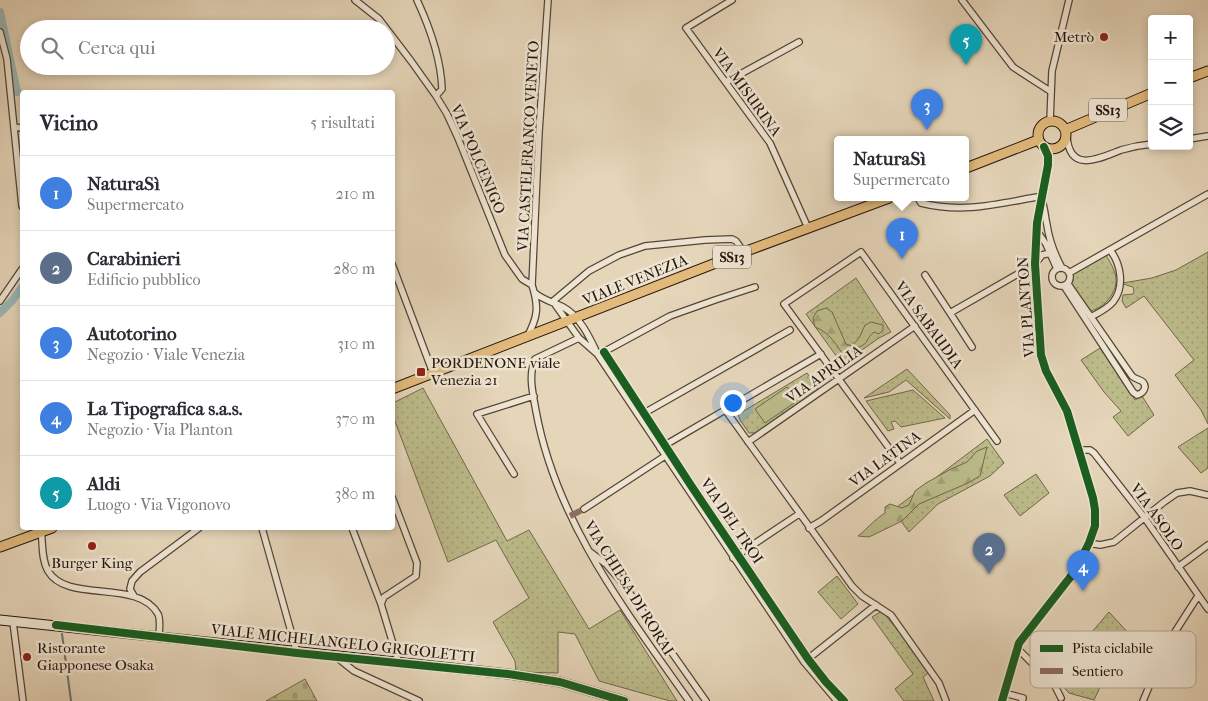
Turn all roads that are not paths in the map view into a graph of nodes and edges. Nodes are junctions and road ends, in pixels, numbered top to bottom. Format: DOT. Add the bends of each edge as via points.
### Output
graph roads {
  1 [pos="355,0"];
  2 [pos="417,0"];
  3 [pos="548,0"];
  4 [pos="732,0"];
  5 [pos="962,0"];
  6 [pos="1069,0"];
  7 [pos="380,20"];
  8 [pos="0,32"];
  9 [pos="395,39"];
  10 [pos="799,42"];
  11 [pos="1208,71"];
  12 [pos="1193,77"];
  13 [pos="726,82"];
  14 [pos="1050,91"];
  15 [pos="1148,95"];
  16 [pos="436,96"];
  17 [pos="1050,121"];
  18 [pos="14,127"];
  19 [pos="20,128"];
  20 [pos="1066,133"];
  21 [pos="1208,136"];
  22 [pos="1193,138"];
  23 [pos="1041,144"];
  24 [pos="1148,145"];
  25 [pos="969,167"];
  26 [pos="20,186"];
  27 [pos="1208,194"];
  28 [pos="1042,198"];
  29 [pos="881,201"];
  30 [pos="920,201"];
  31 [pos="808,228"];
  32 [pos="1037,231"];
  33 [pos="1110,250"];
  34 [pos="744,252"];
  35 [pos="1050,253"];
  36 [pos="1035,264"];
  37 [pos="1059,269"];
  38 [pos="20,272"];
  39 [pos="395,272"];
  40 [pos="1069,273"];
  41 [pos="924,275"];
  42 [pos="532,285"];
  43 [pos="1066,285"];
  44 [pos="755,287"];
  45 [pos="535,292"];
  46 [pos="0,301"];
  47 [pos="552,302"];
  48 [pos="950,313"];
  49 [pos="1091,317"];
  50 [pos="576,318"];
  51 [pos="567,322"];
  52 [pos="915,326"];
  53 [pos="790,330"];
  54 [pos="527,337"];
  55 [pos="579,338"];
  56 [pos="972,347"];
  57 [pos="821,354"];
  58 [pos="598,355"];
  59 [pos="433,373"];
  60 [pos="839,379"];
  61 [pos="395,390"];
  62 [pos="534,396"];
  63 [pos="975,410"];
  64 [pos="726,411"];
  65 [pos="640,416"];
  66 [pos="998,441"];
  67 [pos="748,442"];
  68 [pos="660,448"];
  69 [pos="1079,450"];
  70 [pos="665,456"];
  71 [pos="900,463"];
  72 [pos="514,474"];
  73 [pos="1208,495"];
  74 [pos="395,505"];
  75 [pos="584,509"];
  76 [pos="799,514"];
  77 [pos="1144,517"];
  78 [pos="809,528"];
  79 [pos="42,530"];
  80 [pos="45,530"];
  81 [pos="196,530"];
  82 [pos="263,530"];
  83 [pos="353,530"];
  84 [pos="1089,543"];
  85 [pos="1208,546"];
  86 [pos="0,547"];
  87 [pos="588,551"];
  88 [pos="733,558"];
  89 [pos="1178,567"];
  90 [pos="134,596"];
  91 [pos="1198,596"];
  92 [pos="380,604"];
  93 [pos="876,605"];
  94 [pos="1208,609"];
  95 [pos="0,620"];
  96 [pos="12,622"];
  97 [pos="1176,631"];
  98 [pos="159,637"];
  99 [pos="1017,648"];
  100 [pos="297,653"];
  101 [pos="335,656"];
  102 [pos="1030,661"];
  103 [pos="804,662"];
  104 [pos="399,664"];
  105 [pos="1056,688"];
  106 [pos="1148,688"];
  107 [pos="1004,693"];
  108 [pos="1061,698"];
  109 [pos="23,701"];
  110 [pos="418,701"];
  111 [pos="624,701"];
  112 [pos="689,701"];
  113 [pos="706,701"];
  114 [pos="837,701"];
  115 [pos="946,701"];
  116 [pos="1002,701"];
  117 [pos="1022,701"];
  118 [pos="1143,701"];
  1 -- 7 [label="street, VIA POLCENIGO"];
  2 -- 16 [label="street" via="426,19 442,75 442,89"];
  3 -- 42 [label="street, VIA CASTELFRANCO VENETO"];
  4 -- 13 [label="street, VIA MISURINA" via="686,28"];
  5 -- 14 [label="street" via="1013,67"];
  6 -- 14 [label="street"];
  8 -- 18 [label="street" via="7,59"];
  9 -- 16 [label="street, VIA POLCENIGO"];
  10 -- 13 [label="street"];
  11 -- 12 [label="main road"];
  13 -- 31 [label="street, VIA MISURINA" via="770,143"];
  14 -- 17 [label="street"];
  15 -- 20 [label="main road, SS13"];
  16 -- 42 [label="street, VIA POLCENIGO" via="458,138 505,255 522,279"];
  17 -- 20 [label="main road" via="1059,123"];
  17 -- 23 [label="main road" via="1038,131"];
  18 -- 19 [label="street"];
  18 -- 26 [label="street"];
  20 -- 23 [label="main road, SS13" via="1063,145 1056,149"];
  20 -- 24 [label="street" via="1070,150 1085,161"];
  21 -- 22 [label="street"];
  23 -- 25 [label="main road, SS13"];
  23 -- 28 [label="street, VIA PLANTON" via="1048,156"];
  27 -- 33 [label="street"];
  28 -- 30 [label="street" via="955,208 937,207"];
  28 -- 32 [label="street, VIA PLANTON"];
  28 -- 37 [label="street"];
  29 -- 31 [label="main road, VIALE VENEZIA / SS13"];
  31 -- 34 [label="main road, VIALE VENEZIA / SS13"];
  32 -- 35 [label="street"];
  32 -- 36 [label="street, VIA PLANTON"];
  33 -- 40 [label="street"];
  33 -- 49 [label="street" via="1119,268 1120,287 1112,303"];
  34 -- 47 [label="street" via="732,239 645,246 589,271"];
  34 -- 50 [label="main road, VIALE VENEZIA / SS13"];
  35 -- 36 [label="street, VIA PLANTON" via="1042,255"];
  35 -- 37 [label="street"];
  36 -- 48 [label="street"];
  36 -- 69 [label="street, VIA PLANTON" via="1041,355 1067,411"];
  37 -- 40 [label="street"];
  37 -- 43 [label="street" via="1052,280 1056,285"];
  38 -- 46 [label="street"];
  39 -- 59 [label="street"];
  40 -- 43 [label="street"];
  41 -- 48 [label="street"];
  42 -- 45 [label="street, VIA CASTELFRANCO VENETO"];
  43 -- 49 [label="street"];
  43 -- 49 [label="street" via="1133,392 1137,396 1141,394 1145,386 1143,382 1132,376"];
  44 -- 58 [label="street" via="670,316"];
  45 -- 47 [label="street"];
  45 -- 54 [label="street, VIA CASTELFRANCO VENETO" via="536,320"];
  47 -- 50 [label="street" via="566,308"];
  47 -- 51 [label="street"];
  48 -- 56 [label="street"];
  50 -- 51 [label="main road, VIALE VENEZIA / SS13"];
  50 -- 58 [label="street, VIA DEL TROI"];
  51 -- 54 [label="main road, VIALE VENEZIA / SS13"];
  51 -- 55 [label="street, VIA DEL TROI"];
  52 -- 57 [label="street, VIA SABAUDIA" via="861,252 784,304"];
  52 -- 60 [label="street, VIA APRILIA"];
  52 -- 63 [label="street, VIA SABAUDIA"];
  53 -- 65 [label="street"];
  54 -- 59 [label="main road, VIALE VENEZIA / SS13"];
  55 -- 58 [label="street, VIA DEL TROI"];
  55 -- 62 [label="street, VIA CHIESA DI RORAI" via="535,359 531,377"];
  57 -- 60 [label="street"];
  57 -- 64 [label="street"];
  58 -- 65 [label="street, VIA DEL TROI"];
  59 -- 61 [label="main road, VIALE VENEZIA / SS13"];
  60 -- 67 [label="street, VIA APRILIA"];
  60 -- 71 [label="street"];
  62 -- 72 [label="street" via="477,414"];
  62 -- 87 [label="street, VIA CHIESA DI RORAI" via="544,451"];
  63 -- 66 [label="street, VIA SABAUDIA"];
  63 -- 71 [label="street, VIA LATINA"];
  64 -- 67 [label="street"];
  64 -- 68 [label="street"];
  65 -- 68 [label="street, VIA DEL TROI"];
  67 -- 76 [label="street"];
  68 -- 70 [label="street, VIA DEL TROI"];
  69 -- 77 [label="street, VIA ASOLO" via="1094,453"];
  69 -- 84 [label="street, VIA PLANTON" via="1095,510 1095,526"];
  70 -- 75 [label="street"];
  70 -- 88 [label="street, VIA DEL TROI"];
  71 -- 78 [label="street, VIA LATINA"];
  73 -- 77 [label="street" via="1190,491 1177,493"];
  74 -- 92 [label="street" via="417,564 416,576 384,597"];
  76 -- 78 [label="street"];
  76 -- 88 [label="street"];
  77 -- 84 [label="street" via="1114,542"];
  77 -- 89 [label="street, VIA ASOLO"];
  78 -- 93 [label="street" via="852,586"];
  79 -- 86 [label="main road"];
  80 -- 90 [label="street" via="44,561 55,580 67,586"];
  81 -- 90 [label="street" via="132,581 130,590"];
  82 -- 100 [label="street"];
  83 -- 92 [label="street"];
  84 -- 99 [label="street, VIA PLANTON" via="1075,571"];
  85 -- 89 [label="street"];
  87 -- 112 [label="street, VIA CHIESA DI RORAI"];
  87 -- 113 [label="street" via="606,564 624,585"];
  88 -- 103 [label="street, VIA DEL TROI"];
  89 -- 91 [label="street, VIA ASOLO"];
  90 -- 98 [label="street" via="158,614"];
  91 -- 94 [label="street, VIA ASOLO"];
  91 -- 97 [label="street"];
  92 -- 104 [label="street"];
  93 -- 103 [label="street"];
  93 -- 115 [label="street" via="891,615 939,683"];
  95 -- 96 [label="main road, VIALE MICHELANGELO GRIGOLETTI"];
  96 -- 98 [label="main road, VIALE MICHELANGELO GRIGOLETTI"];
  96 -- 109 [label="street"];
  98 -- 100 [label="main road, VIALE MICHELANGELO GRIGOLETTI"];
  99 -- 102 [label="street"];
  99 -- 107 [label="street, VIA PLANTON"];
  100 -- 101 [label="main road, VIALE MICHELANGELO GRIGOLETTI"];
  101 -- 104 [label="main road, VIALE MICHELANGELO GRIGOLETTI"];
  101 -- 110 [label="street" via="354,671"];
  103 -- 114 [label="street, VIA DEL TROI"];
  104 -- 111 [label="main road, VIALE MICHELANGELO GRIGOLETTI" via="551,681"];
  105 -- 108 [label="street"];
  106 -- 118 [label="street"];
  107 -- 116 [label="street, VIA PLANTON"];
  107 -- 117 [label="street" via="1023,698"];
}
